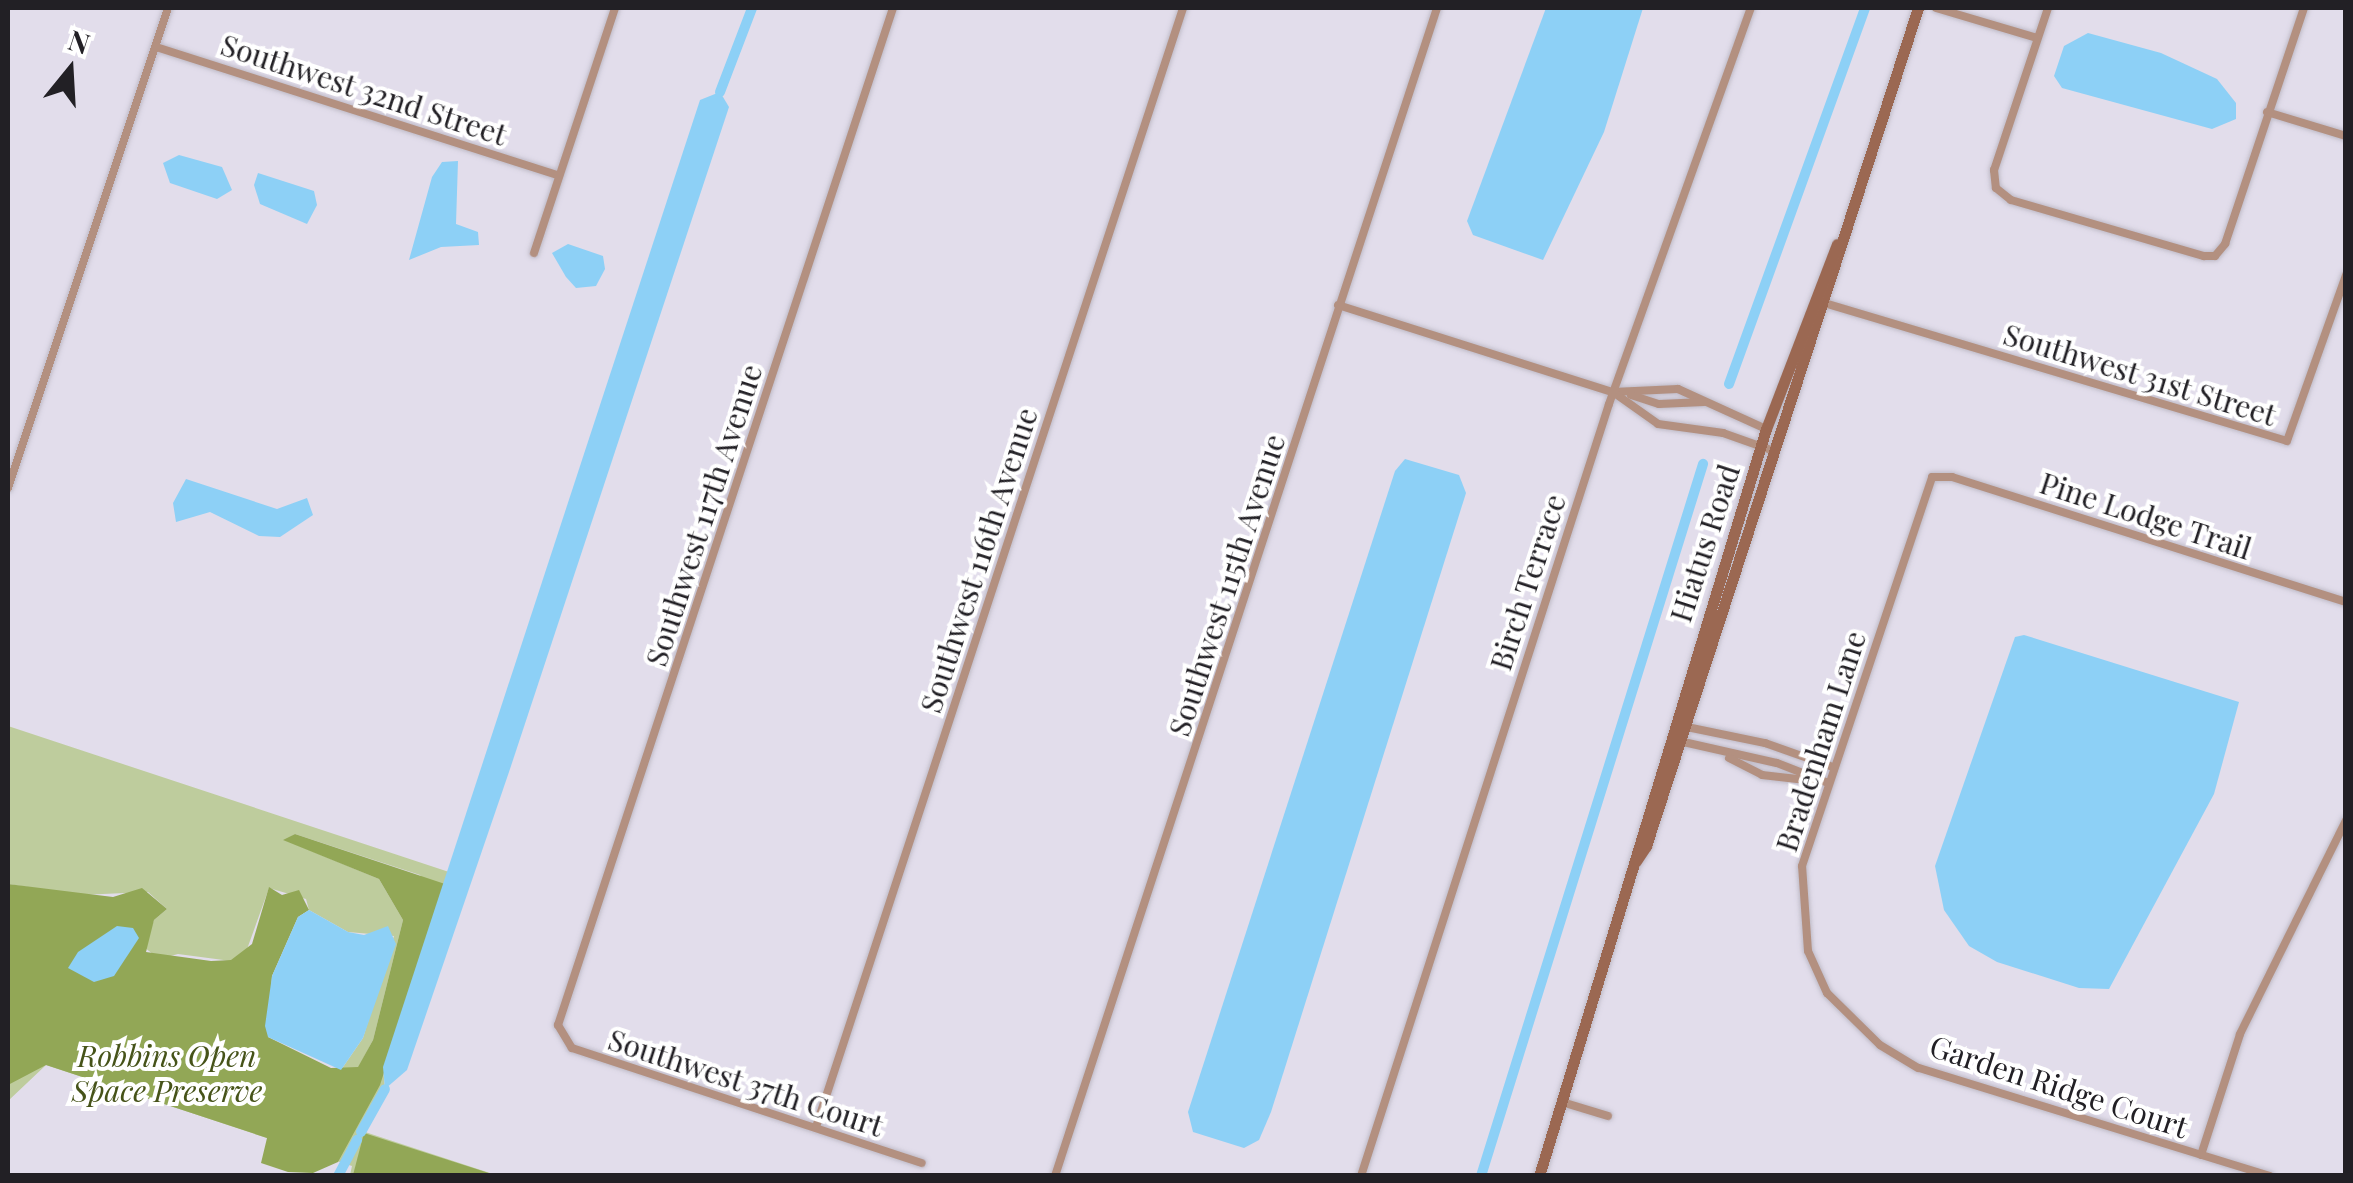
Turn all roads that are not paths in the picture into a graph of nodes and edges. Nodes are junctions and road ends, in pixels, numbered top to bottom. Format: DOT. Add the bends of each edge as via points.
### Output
graph roads {
  1 [pos="168,8"];
  2 [pos="615,8"];
  3 [pos="894,8"];
  4 [pos="1183,8"];
  5 [pos="1437,8"];
  6 [pos="1751,8"];
  7 [pos="1918,8"];
  8 [pos="1936,8"];
  9 [pos="2048,8"];
  10 [pos="2304,8"];
  11 [pos="2037,38"];
  12 [pos="156,47"];
  13 [pos="2267,112"];
  14 [pos="2346,136"];
  15 [pos="558,175"];
  16 [pos="534,253"];
  17 [pos="2346,275"];
  18 [pos="1817,300"];
  19 [pos="1338,305"];
  20 [pos="1613,392"];
  21 [pos="1627,393"];
  22 [pos="1704,402"];
  23 [pos="1659,404"];
  24 [pos="1658,424"];
  25 [pos="1766,429"];
  26 [pos="1780,434"];
  27 [pos="1767,449"];
  28 [pos="1932,477"];
  29 [pos="8,488"];
  30 [pos="2346,602"];
  31 [pos="1679,725"];
  32 [pos="1674,740"];
  33 [pos="1778,748"];
  34 [pos="1721,753"];
  35 [pos="1774,762"];
  36 [pos="1833,767"];
  37 [pos="1772,776"];
  38 [pos="1828,783"];
  39 [pos="2346,820"];
  40 [pos="1846,1017"];
  41 [pos="559,1037"];
  42 [pos="1562,1102"];
  43 [pos="1608,1116"];
  44 [pos="816,1127"];
  45 [pos="2201,1155"];
  46 [pos="922,1163"];
  47 [pos="1054,1176"];
  48 [pos="1361,1176"];
  49 [pos="1539,1176"];
  50 [pos="2270,1176"];
  1 -- 12 [label="street"];
  2 -- 15 [label="street"];
  3 -- 41 [label="street, Southwest 117th Avenue"];
  4 -- 44 [label="street, Southwest 116th Avenue"];
  5 -- 19 [label="street, Southwest 115th Avenue"];
  6 -- 20 [label="street, Birch Terrace"];
  7 -- 18 [label="street, Hiatus Road"];
  8 -- 11 [label="street"];
  9 -- 11 [label="street"];
  10 -- 13 [label="street"];
  11 -- 13 [label="street" via="1994,170 1996,188 2010,200 2214,256 2226,244"];
  12 -- 15 [label="street, Southwest 32nd Street"];
  12 -- 29 [label="street"];
  13 -- 14 [label="street"];
  15 -- 16 [label="street"];
  17 -- 18 [label="street, Southwest 31st Street" via="2287,441"];
  18 -- 25 [label="street, Hiatus Road"];
  18 -- 26 [label="street, Hiatus Road"];
  19 -- 20 [label="street"];
  19 -- 47 [label="street, Southwest 115th Avenue"];
  20 -- 21 [label="street"];
  20 -- 24 [label="street"];
  20 -- 48 [label="street, Birch Terrace"];
  21 -- 22 [label="street" via="1678,389"];
  21 -- 23 [label="street"];
  22 -- 23 [label="street"];
  22 -- 25 [label="street"];
  23 -- 24 [label="street"];
  24 -- 27 [label="street"];
  25 -- 26 [label="street"];
  25 -- 27 [label="street, Hiatus Road"];
  26 -- 27 [label="street, Hiatus Road"];
  27 -- 31 [label="street, Hiatus Road"];
  28 -- 30 [label="street, Pine Lodge Trail" via="1952,476"];
  28 -- 36 [label="street, Bradenham Lane"];
  31 -- 32 [label="street, Hiatus Road"];
  31 -- 33 [label="street"];
  32 -- 34 [label="street"];
  32 -- 42 [label="street, Hiatus Road"];
  33 -- 35 [label="street"];
  33 -- 36 [label="street"];
  34 -- 35 [label="street"];
  34 -- 37 [label="street"];
  35 -- 37 [label="street"];
  35 -- 38 [label="street"];
  36 -- 38 [label="street, Bradenham Lane"];
  37 -- 38 [label="street"];
  38 -- 40 [label="street, Bradenham Lane" via="1802,866 1801,903 1808,950"];
  39 -- 45 [label="street" via="2240,1034"];
  40 -- 45 [label="street, Garden Ridge Court" via="1918,1068"];
  41 -- 44 [label="street, Southwest 37th Court" via="572,1048"];
  42 -- 43 [label="street"];
  42 -- 49 [label="street, Hiatus Road"];
  44 -- 46 [label="street, Southwest 37th Court"];
  45 -- 50 [label="street, Garden Ridge Court"];
}
